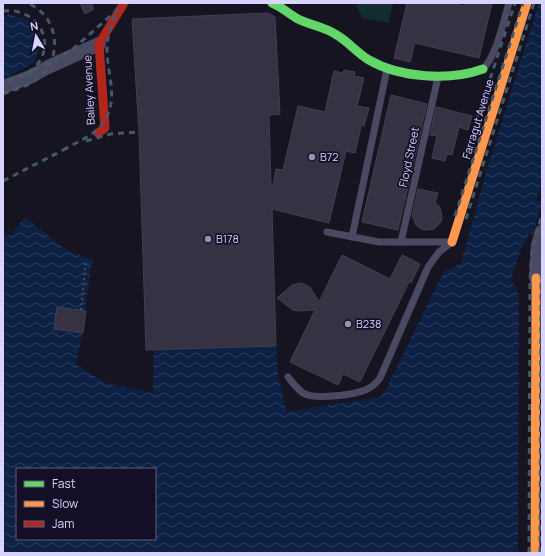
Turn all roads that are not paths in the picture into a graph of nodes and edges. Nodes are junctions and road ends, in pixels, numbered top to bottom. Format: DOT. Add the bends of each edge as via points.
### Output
graph roads {
  1 [pos="124,3"];
  2 [pos="272,3"];
  3 [pos="510,3"];
  4 [pos="527,3"];
  5 [pos="99,44"];
  6 [pos="388,67"];
  7 [pos="483,69"];
  8 [pos="438,77"];
  9 [pos="3,87"];
  10 [pos="98,133"];
  11 [pos="542,231"];
  12 [pos="327,232"];
  13 [pos="352,237"];
  14 [pos="401,242"];
  15 [pos="452,242"];
  16 [pos="539,279"];
  17 [pos="288,377"];
  18 [pos="538,543"];
  19 [pos="534,553"];
  1 -- 5 [label="street, Bailey Avenue"];
  2 -- 6 [label="street" via="300,20 336,34 363,56"];
  3 -- 7 [label="lane" via="495,49"];
  4 -- 15 [label="street, Farragut Avenue"];
  5 -- 9 [label="street"];
  5 -- 10 [label="street, Bailey Avenue" via="105,128"];
  6 -- 8 [label="street"];
  6 -- 13 [label="lane"];
  7 -- 8 [label="street" via="460,76"];
  8 -- 14 [label="lane, Floyd Street"];
  11 -- 16 [label="street" via="538,245"];
  12 -- 13 [label="lane"];
  13 -- 14 [label="lane" via="379,242"];
  14 -- 15 [label="lane"];
  15 -- 17 [label="lane" via="438,252 428,267 380,378 374,385 356,392 313,396 303,393"];
  16 -- 18 [label="street"];
  18 -- 19 [label="street"];
}
